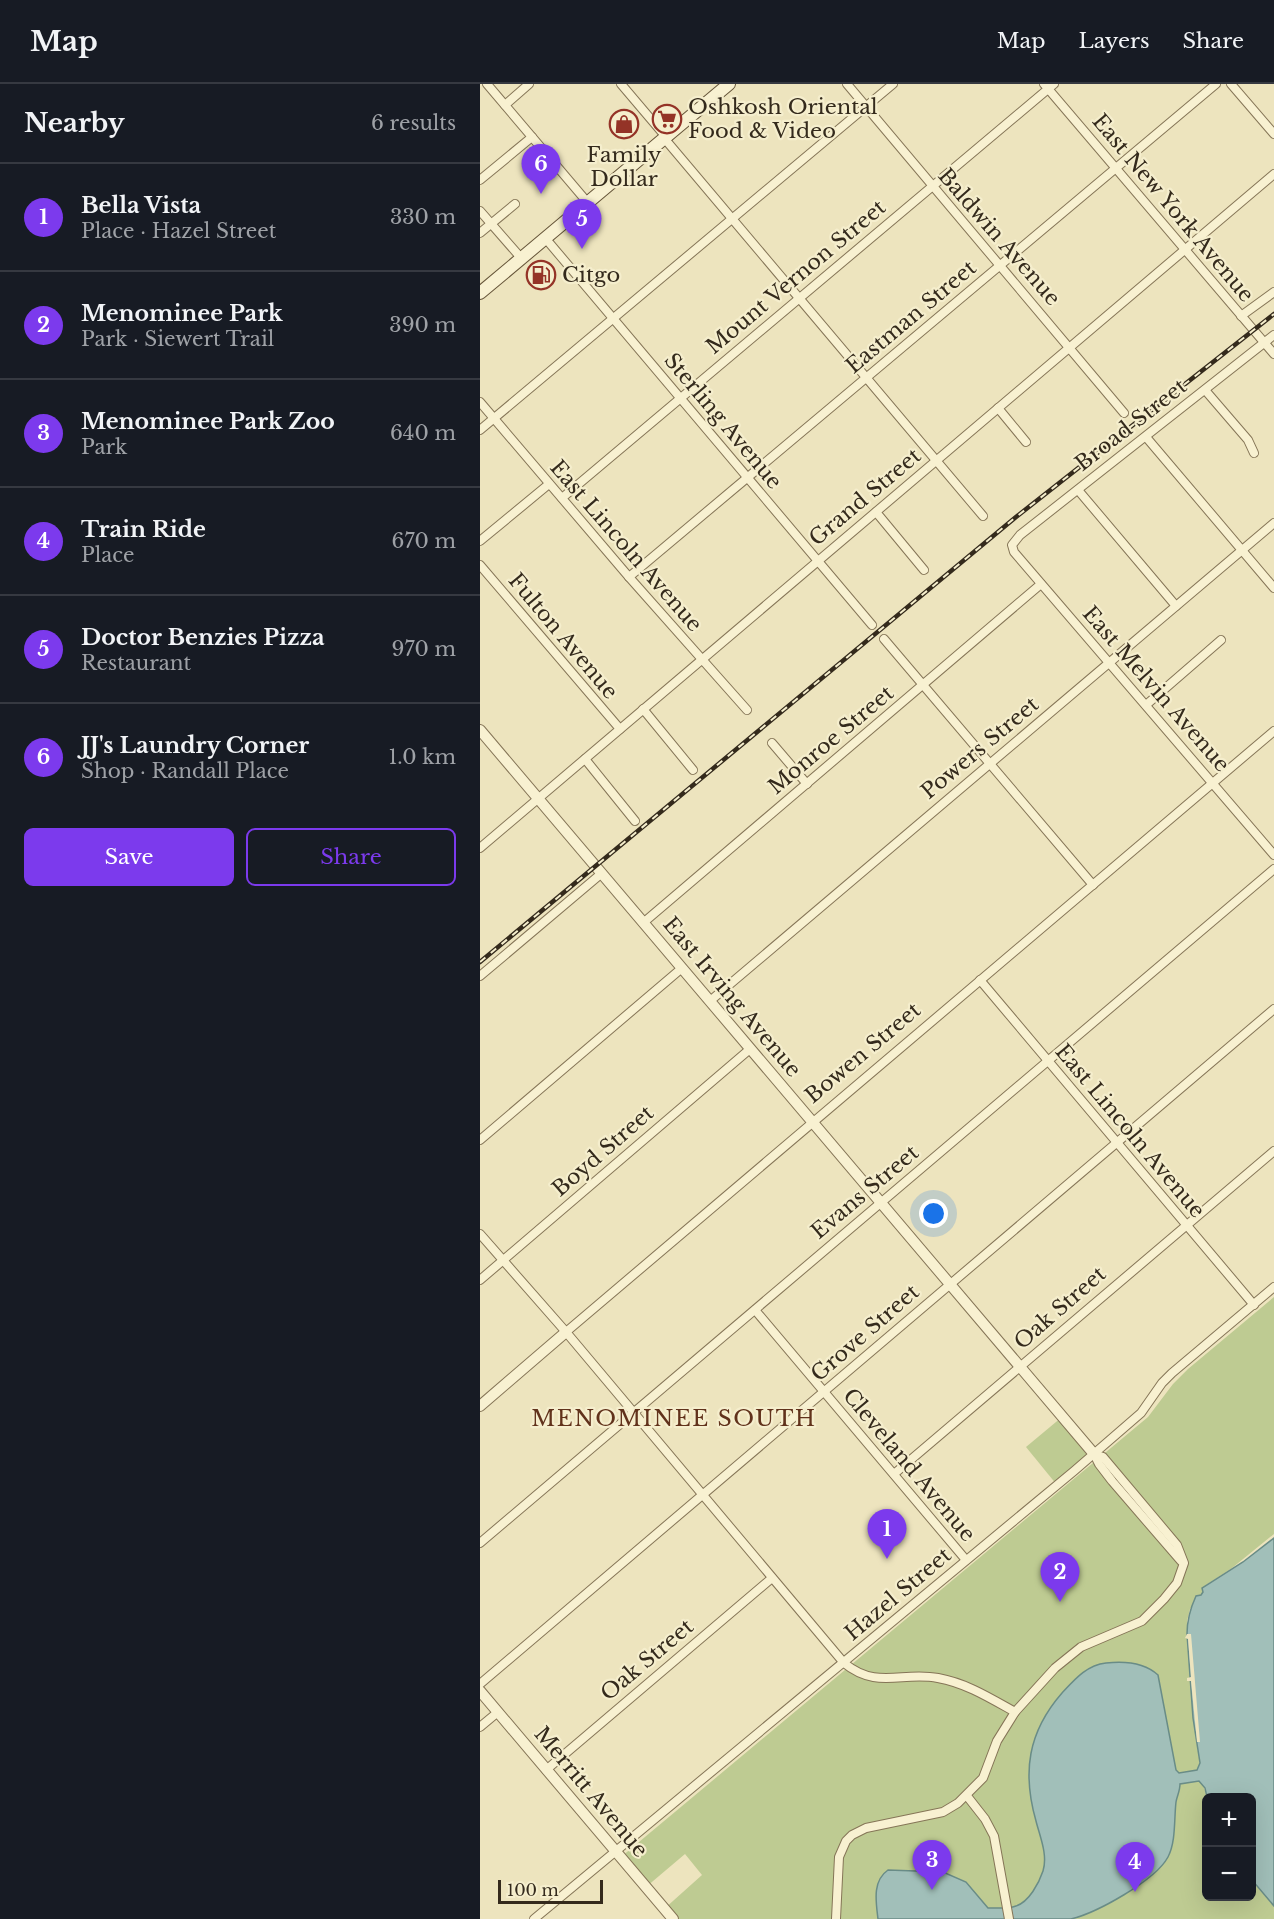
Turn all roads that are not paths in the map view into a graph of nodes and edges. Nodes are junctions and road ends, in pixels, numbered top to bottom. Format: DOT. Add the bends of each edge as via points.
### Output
graph roads {
  1 [pos="487,84"];
  2 [pos="530,84"];
  3 [pos="621,84"];
  4 [pos="729,84"];
  5 [pos="847,84"];
  6 [pos="893,84"];
  7 [pos="1216,84"];
  8 [pos="1231,84"];
  9 [pos="1049,86"];
  10 [pos="505,105"];
  11 [pos="866,107"];
  12 [pos="1274,134"];
  13 [pos="532,137"];
  14 [pos="665,137"];
  15 [pos="1116,168"];
  16 [pos="1274,174"];
  17 [pos="480,180"];
  18 [pos="932,187"];
  19 [pos="588,203"];
  20 [pos="515,204"];
  21 [pos="480,211"];
  22 [pos="731,218"];
  23 [pos="491,224"];
  24 [pos="480,233"];
  25 [pos="546,239"];
  26 [pos="1185,250"];
  27 [pos="522,259"];
  28 [pos="1001,266"];
  29 [pos="1274,291"];
  30 [pos="480,294"];
  31 [pos="799,299"];
  32 [pos="1241,316"];
  33 [pos="612,318"];
  34 [pos="1274,335"];
  35 [pos="1264,343"];
  36 [pos="1070,347"];
  37 [pos="1274,354"];
  38 [pos="866,379"];
  39 [pos="1205,390"];
  40 [pos="680,398"];
  41 [pos="480,402"];
  42 [pos="998,408"];
  43 [pos="1124,413"];
  44 [pos="494,419"];
  45 [pos="480,430"];
  46 [pos="1146,437"];
  47 [pos="1026,442"];
  48 [pos="1254,453"];
  49 [pos="936,461"];
  50 [pos="748,478"];
  51 [pos="549,484"];
  52 [pos="1078,490"];
  53 [pos="562,498"];
  54 [pos="876,512"];
  55 [pos="983,516"];
  56 [pos="1274,523"];
  57 [pos="480,541"];
  58 [pos="1012,545"];
  59 [pos="1242,551"];
  60 [pos="817,561"];
  61 [pos="480,565"];
  62 [pos="924,570"];
  63 [pos="629,577"];
  64 [pos="1041,584"];
  65 [pos="1274,588"];
  66 [pos="1176,606"];
  67 [pos="872,625"];
  68 [pos="884,639"];
  69 [pos="1221,640"];
  70 [pos="700,660"];
  71 [pos="1110,662"];
  72 [pos="923,685"];
  73 [pos="1146,705"];
  74 [pos="643,709"];
  75 [pos="747,710"];
  76 [pos="620,729"];
  77 [pos="480,730"];
  78 [pos="1274,731"];
  79 [pos="772,743"];
  80 [pos="585,759"];
  81 [pos="990,764"];
  82 [pos="693,771"];
  83 [pos="1213,783"];
  84 [pos="807,784"];
  85 [pos="539,799"];
  86 [pos="635,821"];
  87 [pos="480,848"];
  88 [pos="1274,855"];
  89 [pos="1274,869"];
  90 [pos="602,873"];
  91 [pos="1093,885"];
  92 [pos="644,923"];
  93 [pos="682,968"];
  94 [pos="480,976"];
  95 [pos="980,981"];
  96 [pos="710,1001"];
  97 [pos="1274,1009"];
  98 [pos="750,1049"];
  99 [pos="1048,1060"];
  100 [pos="812,1122"];
  101 [pos="480,1140"];
  102 [pos="1116,1143"];
  103 [pos="1274,1150"];
  104 [pos="881,1203"];
  105 [pos="1185,1225"];
  106 [pos="480,1234"];
  107 [pos="503,1261"];
  108 [pos="480,1280"];
  109 [pos="950,1284"];
  110 [pos="1274,1287"];
  111 [pos="1254,1305"];
  112 [pos="755,1310"];
  113 [pos="566,1332"];
  114 [pos="1020,1366"];
  115 [pos="824,1392"];
  116 [pos="480,1406"];
  117 [pos="633,1412"];
  118 [pos="1094,1454"];
  119 [pos="894,1474"];
  120 [pos="702,1496"];
  121 [pos="480,1543"];
  122 [pos="966,1560"];
  123 [pos="772,1578"];
  124 [pos="844,1663"];
  125 [pos="480,1684"];
  126 [pos="480,1691"];
  127 [pos="498,1712"];
  128 [pos="1015,1712"];
  129 [pos="480,1727"];
  130 [pos="546,1770"];
  131 [pos="967,1796"];
  132 [pos="616,1851"];
  133 [pos="534,1919"];
  134 [pos="673,1919"];
  135 [pos="836,1919"];
  136 [pos="1009,1919"];
  1 -- 10 [label="street"];
  2 -- 10 [label="street"];
  3 -- 14 [label="street"];
  4 -- 14 [label="main road"];
  5 -- 11 [label="street, Baldwin Avenue"];
  6 -- 11 [label="street"];
  7 -- 15 [label="street, Eastman Street"];
  8 -- 12 [label="street"];
  9 -- 15 [label="street, East New York Avenue"];
  9 -- 18 [label="street, Mount Vernon Street"];
  10 -- 13 [label="street"];
  11 -- 18 [label="street, Baldwin Avenue"];
  11 -- 22 [label="street"];
  13 -- 17 [label="street"];
  13 -- 19 [label="street"];
  14 -- 19 [label="main road"];
  14 -- 22 [label="street"];
  15 -- 26 [label="street, East New York Avenue"];
  15 -- 28 [label="street, Eastman Street"];
  16 -- 26 [label="street, Grand Street"];
  18 -- 28 [label="street, Baldwin Avenue"];
  18 -- 31 [label="street, Mount Vernon Street"];
  19 -- 25 [label="main road"];
  20 -- 23 [label="street"];
  21 -- 23 [label="street"];
  22 -- 31 [label="street"];
  22 -- 33 [label="street"];
  23 -- 24 [label="street"];
  23 -- 27 [label="street"];
  25 -- 27 [label="main road"];
  25 -- 33 [label="street, Sterling Avenue"];
  26 -- 32 [label="street, East New York Avenue"];
  26 -- 36 [label="street, Grand Street"];
  27 -- 30 [label="main road"];
  28 -- 36 [label="street, Baldwin Avenue"];
  28 -- 38 [label="street, Eastman Street"];
  29 -- 32 [label="street"];
  31 -- 38 [label="street"];
  31 -- 40 [label="street, Mount Vernon Street"];
  32 -- 35 [label="street, East New York Avenue"];
  33 -- 40 [label="street, Sterling Avenue"];
  33 -- 44 [label="street"];
  34 -- 35 [label="street, Broad Street"];
  35 -- 37 [label="street, East New York Avenue"];
  35 -- 39 [label="street, Broad Street"];
  36 -- 42 [label="street, Grand Street"];
  36 -- 43 [label="street, Baldwin Avenue"];
  38 -- 49 [label="street"];
  38 -- 50 [label="street, Eastman Street"];
  39 -- 46 [label="street, Broad Street"];
  39 -- 48 [label="street" via="1248,440"];
  40 -- 50 [label="street, Sterling Avenue"];
  40 -- 53 [label="street, Mount Vernon Street"];
  41 -- 44 [label="street, East Lincoln Avenue"];
  42 -- 47 [label="street"];
  42 -- 49 [label="street, Grand Street"];
  44 -- 45 [label="street"];
  44 -- 51 [label="street, East Lincoln Avenue"];
  46 -- 52 [label="street, Broad Street"];
  46 -- 59 [label="street"];
  49 -- 54 [label="street, Grand Street"];
  49 -- 55 [label="street"];
  50 -- 60 [label="street, Sterling Avenue"];
  50 -- 63 [label="street, Eastman Street"];
  51 -- 53 [label="street, East Lincoln Avenue"];
  51 -- 57 [label="street"];
  52 -- 58 [label="street, Broad Street"];
  52 -- 66 [label="street"];
  53 -- 63 [label="street, East Lincoln Avenue"];
  54 -- 60 [label="street, Grand Street"];
  54 -- 62 [label="street"];
  56 -- 59 [label="street, Powers Street"];
  58 -- 64 [label="street, East Melvin Avenue"];
  59 -- 65 [label="street"];
  59 -- 66 [label="street, Powers Street"];
  60 -- 67 [label="street, Sterling Avenue"];
  60 -- 70 [label="street, Grand Street"];
  61 -- 76 [label="street, Fulton Avenue"];
  63 -- 70 [label="street, East Lincoln Avenue"];
  64 -- 71 [label="street, East Melvin Avenue"];
  64 -- 72 [label="street, Monroe Street"];
  66 -- 71 [label="street, Powers Street"];
  68 -- 72 [label="street"];
  69 -- 73 [label="street"];
  70 -- 74 [label="street, Grand Street"];
  70 -- 75 [label="street, East Lincoln Avenue"];
  71 -- 73 [label="street, East Melvin Avenue"];
  71 -- 81 [label="street, Powers Street"];
  72 -- 81 [label="street"];
  72 -- 84 [label="street, Monroe Street"];
  73 -- 83 [label="street, East Melvin Avenue"];
  74 -- 76 [label="street, Grand Street"];
  74 -- 82 [label="street, Fulton Avenue"];
  76 -- 80 [label="street, Grand Street"];
  77 -- 85 [label="street, East Irving Avenue"];
  78 -- 83 [label="street, Bowen Street"];
  79 -- 84 [label="street"];
  80 -- 85 [label="street, Grand Street"];
  80 -- 86 [label="street"];
  81 -- 91 [label="street"];
  81 -- 96 [label="street, Powers Street"];
  83 -- 88 [label="street, East Melvin Avenue"];
  83 -- 91 [label="street, Bowen Street"];
  84 -- 92 [label="street, Monroe Street"];
  85 -- 87 [label="street, Grand Street"];
  85 -- 90 [label="street, East Irving Avenue"];
  89 -- 99 [label="street, Evans Street"];
  90 -- 92 [label="street, East Irving Avenue"];
  90 -- 94 [label="street"];
  91 -- 95 [label="street, Bowen Street"];
  92 -- 93 [label="street, East Irving Avenue"];
  93 -- 96 [label="street, East Irving Avenue"];
  93 -- 101 [label="street"];
  95 -- 99 [label="street, East Lincoln Avenue"];
  95 -- 100 [label="street, Bowen Street"];
  96 -- 98 [label="street, East Irving Avenue"];
  97 -- 102 [label="street, Grove Street"];
  98 -- 100 [label="street, East Irving Avenue"];
  98 -- 107 [label="street, Boyd Street"];
  99 -- 102 [label="street, East Lincoln Avenue"];
  99 -- 104 [label="street, Evans Street"];
  100 -- 104 [label="street, East Irving Avenue"];
  100 -- 113 [label="street, Bowen Street"];
  102 -- 105 [label="street, East Lincoln Avenue"];
  102 -- 109 [label="street, Grove Street"];
  103 -- 105 [label="street, Oak Street"];
  104 -- 109 [label="street, East Irving Avenue"];
  104 -- 112 [label="street, Evans Street"];
  105 -- 111 [label="street, East Lincoln Avenue"];
  105 -- 114 [label="street, Oak Street"];
  106 -- 107 [label="street"];
  107 -- 108 [label="street, Boyd Street"];
  107 -- 113 [label="street"];
  109 -- 114 [label="street, East Irving Avenue"];
  109 -- 115 [label="street, Grove Street"];
  110 -- 111 [label="street, Hazel Street"];
  111 -- 118 [label="street, Hazel Street" via="1162,1383 1141,1413"];
  112 -- 115 [label="street, Cleveland Avenue"];
  112 -- 117 [label="street, Evans Street"];
  113 -- 116 [label="street, Bowen Street"];
  113 -- 117 [label="street"];
  114 -- 118 [label="street, East Irving Avenue"];
  114 -- 119 [label="street, Oak Street"];
  115 -- 119 [label="street, Cleveland Avenue"];
  115 -- 120 [label="street, Grove Street"];
  117 -- 120 [label="street"];
  117 -- 121 [label="street, Evans Street"];
  118 -- 122 [label="street, Hazel Street"];
  118 -- 128 [label="street, East Irving Avenue" via="1103,1457 1174,1540 1184,1563 1180,1577 1142,1621 1073,1652"];
  119 -- 122 [label="street, Cleveland Avenue"];
  120 -- 123 [label="street"];
  120 -- 125 [label="street, Grove Street"];
  122 -- 124 [label="street, Hazel Street"];
  123 -- 124 [label="street"];
  123 -- 130 [label="street, Oak Street"];
  124 -- 128 [label="street" via="872,1678 924,1676 955,1681"];
  124 -- 132 [label="street, Hazel Street"];
  126 -- 127 [label="street, Merritt Avenue"];
  127 -- 129 [label="street"];
  127 -- 130 [label="street, Merritt Avenue"];
  128 -- 131 [label="street" via="997,1742 983,1778"];
  130 -- 132 [label="street, Merritt Avenue"];
  131 -- 135 [label="street" via="943,1812 875,1825 852,1836 839,1857"];
  131 -- 136 [label="street" via="994,1836"];
  132 -- 133 [label="street, Hazel Street"];
  132 -- 134 [label="street, Merritt Avenue"];
}
